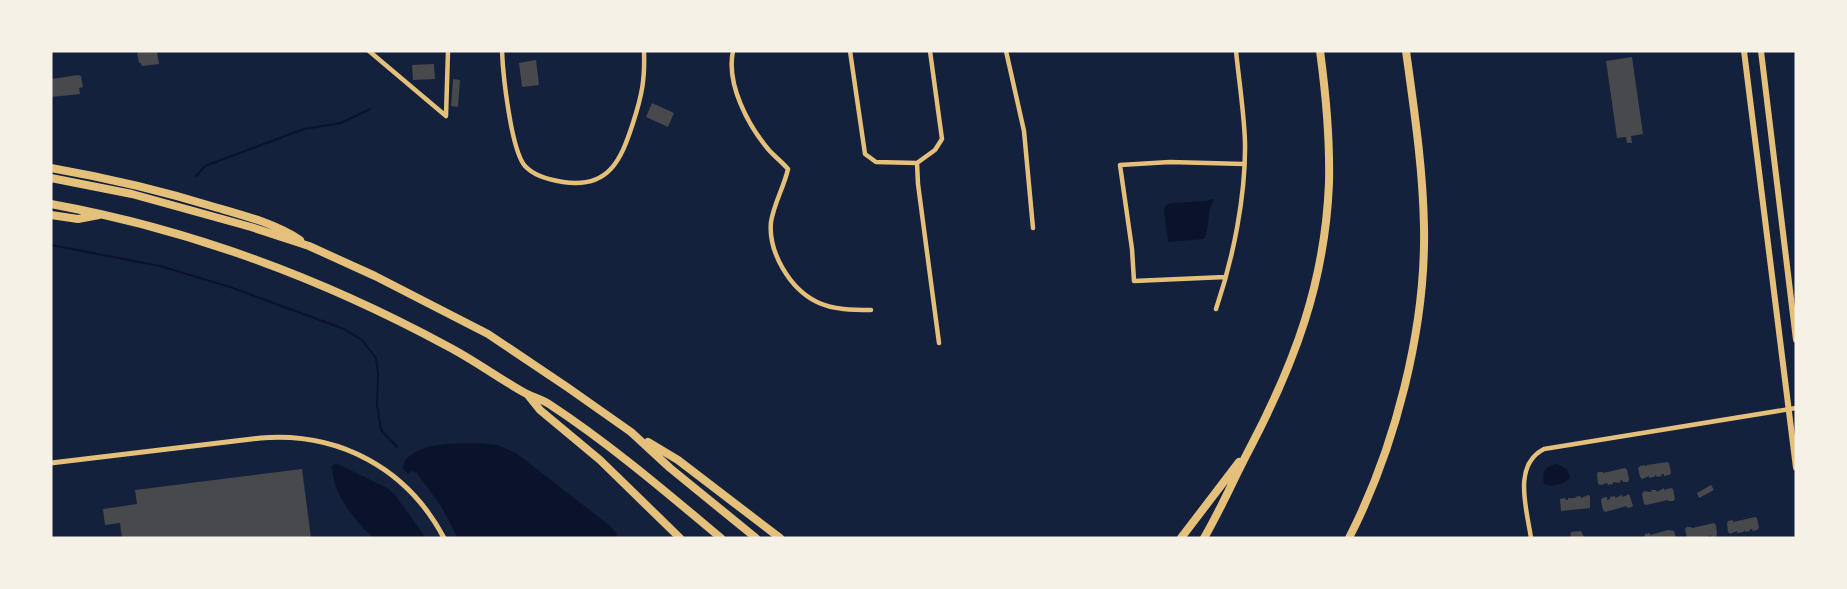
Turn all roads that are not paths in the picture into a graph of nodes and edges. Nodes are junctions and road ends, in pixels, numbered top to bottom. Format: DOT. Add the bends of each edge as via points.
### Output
graph roads {
  1 [pos="369,51"];
  2 [pos="448,51"];
  3 [pos="502,51"];
  4 [pos="644,51"];
  5 [pos="733,51"];
  6 [pos="850,51"];
  7 [pos="930,51"];
  8 [pos="1006,51"];
  9 [pos="1236,51"];
  10 [pos="1320,51"];
  11 [pos="1406,51"];
  12 [pos="1744,51"];
  13 [pos="1761,51"];
  14 [pos="917,163"];
  15 [pos="1244,164"];
  16 [pos="51,168"];
  17 [pos="51,178"];
  18 [pos="51,204"];
  19 [pos="51,215"];
  20 [pos="100,215"];
  21 [pos="1033,228"];
  22 [pos="309,246"];
  23 [pos="1225,276"];
  24 [pos="1216,309"];
  25 [pos="872,310"];
  26 [pos="1796,339"];
  27 [pos="939,343"];
  28 [pos="527,394"];
  29 [pos="1792,408"];
  30 [pos="631,432"];
  31 [pos="1250,449"];
  32 [pos="51,464"];
  33 [pos="1796,468"];
  34 [pos="444,538"];
  35 [pos="680,538"];
  36 [pos="721,538"];
  37 [pos="756,538"];
  38 [pos="780,538"];
  39 [pos="1181,538"];
  40 [pos="1204,538"];
  41 [pos="1348,538"];
  42 [pos="1531,538"];
  1 -- 2 [label="street" via="446,116"];
  3 -- 4 [label="street" via="514,143 526,167 546,179 576,184 600,178 615,166 625,148 643,92"];
  5 -- 25 [label="street" via="738,97 750,124 788,169 771,224 774,250 783,269 800,291 818,303"];
  6 -- 14 [label="street" via="865,154 876,162"];
  7 -- 14 [label="street" via="942,139 935,150"];
  8 -- 21 [label="street" via="1024,131"];
  9 -- 15 [label="street"];
  10 -- 31 [label="highway" via="1329,150 1327,210 1320,257 1295,352"];
  11 -- 41 [label="highway" via="1416,120 1424,227 1423,272 1413,346 1396,419 1371,491"];
  12 -- 29 [label="main road"];
  13 -- 26 [label="main road"];
  14 -- 27 [label="street"];
  15 -- 23 [label="street" via="1238,218"];
  15 -- 23 [label="street" via="1120,165 1134,281"];
  16 -- 22 [label="highway" via="193,200 249,217"];
  17 -- 22 [label="highway" via="197,211"];
  18 -- 20 [label="highway"];
  19 -- 20 [label="highway" via="78,219"];
  20 -- 28 [label="highway" via="223,248 344,295 449,347"];
  22 -- 30 [label="highway" via="488,334"];
  23 -- 24 [label="street"];
  28 -- 35 [label="highway"];
  28 -- 36 [label="highway" via="546,402 581,427"];
  29 -- 33 [label="main road"];
  29 -- 42 [label="street" via="1544,449 1531,458 1524,472"];
  30 -- 37 [label="highway"];
  30 -- 38 [label="highway" via="678,460"];
  31 -- 39 [label="highway"];
  31 -- 40 [label="highway"];
  32 -- 34 [label="street" via="261,438 309,439 356,453 386,470 422,504"];
}
